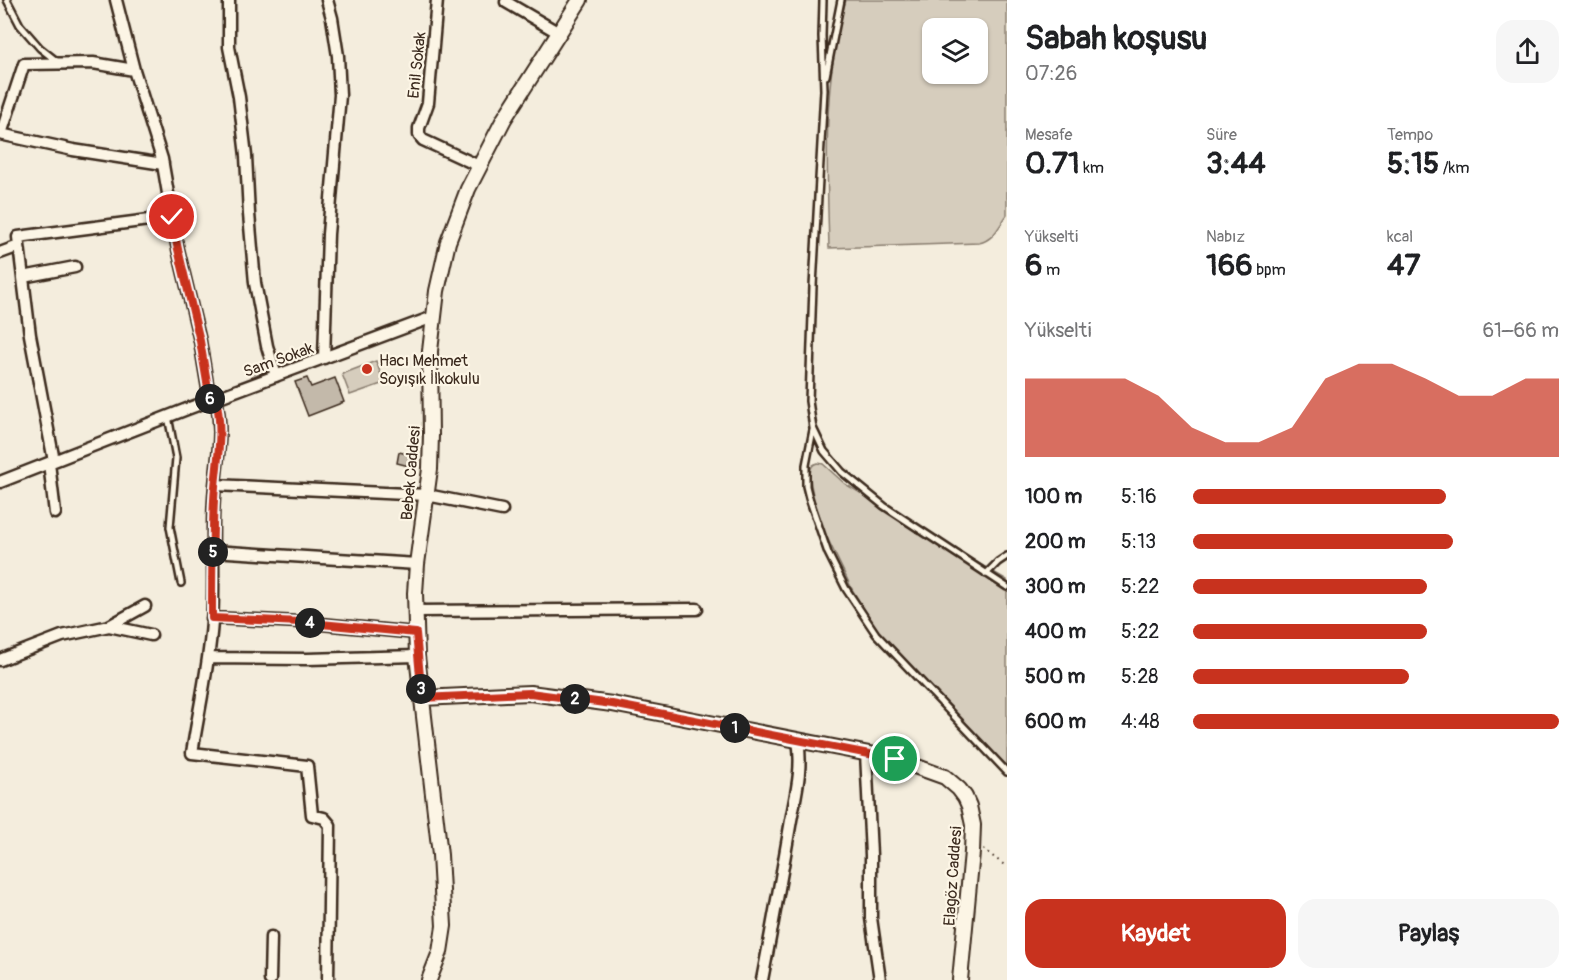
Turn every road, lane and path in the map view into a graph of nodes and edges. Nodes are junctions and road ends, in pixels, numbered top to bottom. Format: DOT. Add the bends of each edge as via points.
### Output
graph roads {
  1 [pos="7,0"];
  2 [pos="116,0"];
  3 [pos="229,0"];
  4 [pos="327,0"];
  5 [pos="438,0"];
  6 [pos="579,0"];
  7 [pos="823,0"];
  8 [pos="841,0"];
  9 [pos="506,2"];
  10 [pos="559,33"];
  11 [pos="60,63"];
  12 [pos="134,70"];
  13 [pos="824,90"];
  14 [pos="1,134"];
  15 [pos="163,164"];
  16 [pos="479,166"];
  17 [pos="172,217"];
  18 [pos="19,246"];
  19 [pos="0,253"];
  20 [pos="75,267"];
  21 [pos="23,277"];
  22 [pos="433,317"];
  23 [pos="324,358"];
  24 [pos="276,376"];
  25 [pos="213,399"];
  26 [pos="168,416"];
  27 [pos="813,428"];
  28 [pos="51,462"];
  29 [pos="0,482"];
  30 [pos="215,485"];
  31 [pos="427,495"];
  32 [pos="502,510"];
  33 [pos="55,513"];
  34 [pos="213,551"];
  35 [pos="1007,556"];
  36 [pos="417,564"];
  37 [pos="986,574"];
  38 [pos="181,583"];
  39 [pos="1007,587"];
  40 [pos="146,606"];
  41 [pos="697,609"];
  42 [pos="416,611"];
  43 [pos="212,618"];
  44 [pos="109,626"];
  45 [pos="416,633"];
  46 [pos="151,635"];
  47 [pos="417,656"];
  48 [pos="208,658"];
  49 [pos="0,660"];
  50 [pos="422,698"];
  51 [pos="798,740"];
  52 [pos="866,753"];
  53 [pos="1007,772"];
  54 [pos="973,838"];
  55 [pos="1007,867"];
  56 [pos="271,937"];
  57 [pos="440,952"];
  58 [pos="270,980"];
  59 [pos="327,980"];
  60 [pos="429,980"];
  61 [pos="437,980"];
  62 [pos="762,980"];
  63 [pos="880,980"];
  64 [pos="960,980"];
  1 -- 11 [label="lane" via="20,25"];
  2 -- 12 [label="street"];
  3 -- 24 [label="street" via="229,47 246,156 255,283"];
  4 -- 23 [label="street" via="338,56 340,95 328,234"];
  5 -- 16 [label="street, Enil Sokak" via="428,103 418,135"];
  6 -- 10 [label="street, Bebek Caddesi"];
  7 -- 13 [label="lane"];
  8 -- 13 [label="lane"];
  9 -- 10 [label="street"];
  10 -- 16 [label="street, Bebek Caddesi" via="515,100"];
  11 -- 12 [label="street" via="93,63"];
  11 -- 14 [label="street" via="24,64"];
  12 -- 15 [label="street"];
  13 -- 27 [label="lane" via="809,400"];
  14 -- 15 [label="street"];
  15 -- 17 [label="street"];
  16 -- 22 [label="street, Bebek Caddesi" via="448,242"];
  17 -- 18 [label="street" via="18,237"];
  17 -- 25 [label="street"];
  18 -- 19 [label="street"];
  18 -- 21 [label="street"];
  20 -- 21 [label="street"];
  21 -- 28 [label="street"];
  22 -- 23 [label="street, Sam Sokak"];
  22 -- 31 [label="street, Bebek Caddesi"];
  23 -- 24 [label="street, Sam Sokak"];
  24 -- 25 [label="street, Sam Sokak"];
  25 -- 26 [label="street, Sam Sokak"];
  25 -- 30 [label="street" via="219,412 220,438"];
  26 -- 28 [label="street, Sam Sokak"];
  26 -- 38 [label="lane" via="176,458 170,527"];
  27 -- 37 [label="lane" via="824,451 842,472 884,506"];
  27 -- 53 [label="lane" via="806,486 821,535 846,589 876,634"];
  28 -- 29 [label="street, Sam Sokak"];
  28 -- 33 [label="street"];
  30 -- 31 [label="street"];
  30 -- 34 [label="street"];
  31 -- 32 [label="street"];
  31 -- 36 [label="street, Bebek Caddesi"];
  34 -- 36 [label="street"];
  34 -- 43 [label="street"];
  35 -- 37 [label="lane"];
  36 -- 42 [label="street, Bebek Caddesi"];
  37 -- 39 [label="lane"];
  40 -- 44 [label="street"];
  41 -- 42 [label="street"];
  42 -- 45 [label="street, Bebek Caddesi"];
  43 -- 45 [label="street"];
  43 -- 48 [label="street"];
  44 -- 46 [label="street"];
  44 -- 49 [label="street" via="62,636"];
  45 -- 47 [label="street, Bebek Caddesi"];
  47 -- 48 [label="street"];
  47 -- 50 [label="street, Bebek Caddesi"];
  48 -- 59 [label="street" via="192,753 307,766 312,815 324,818 330,825"];
  50 -- 51 [label="street, Elagöz Caddesi" via="530,693 612,704"];
  50 -- 57 [label="street, Bebek Caddesi" via="440,855 444,926"];
  51 -- 52 [label="street, Elagöz Caddesi"];
  51 -- 62 [label="street" via="799,779"];
  52 -- 54 [label="street, Elagöz Caddesi" via="895,759 952,782 969,806"];
  52 -- 63 [label="street" via="872,918"];
  54 -- 55 [label="path"];
  54 -- 64 [label="street, Elagöz Caddesi"];
  56 -- 58 [label="street"];
  57 -- 60 [label="street, Bebek Caddesi"];
  57 -- 61 [label="street"];
}
